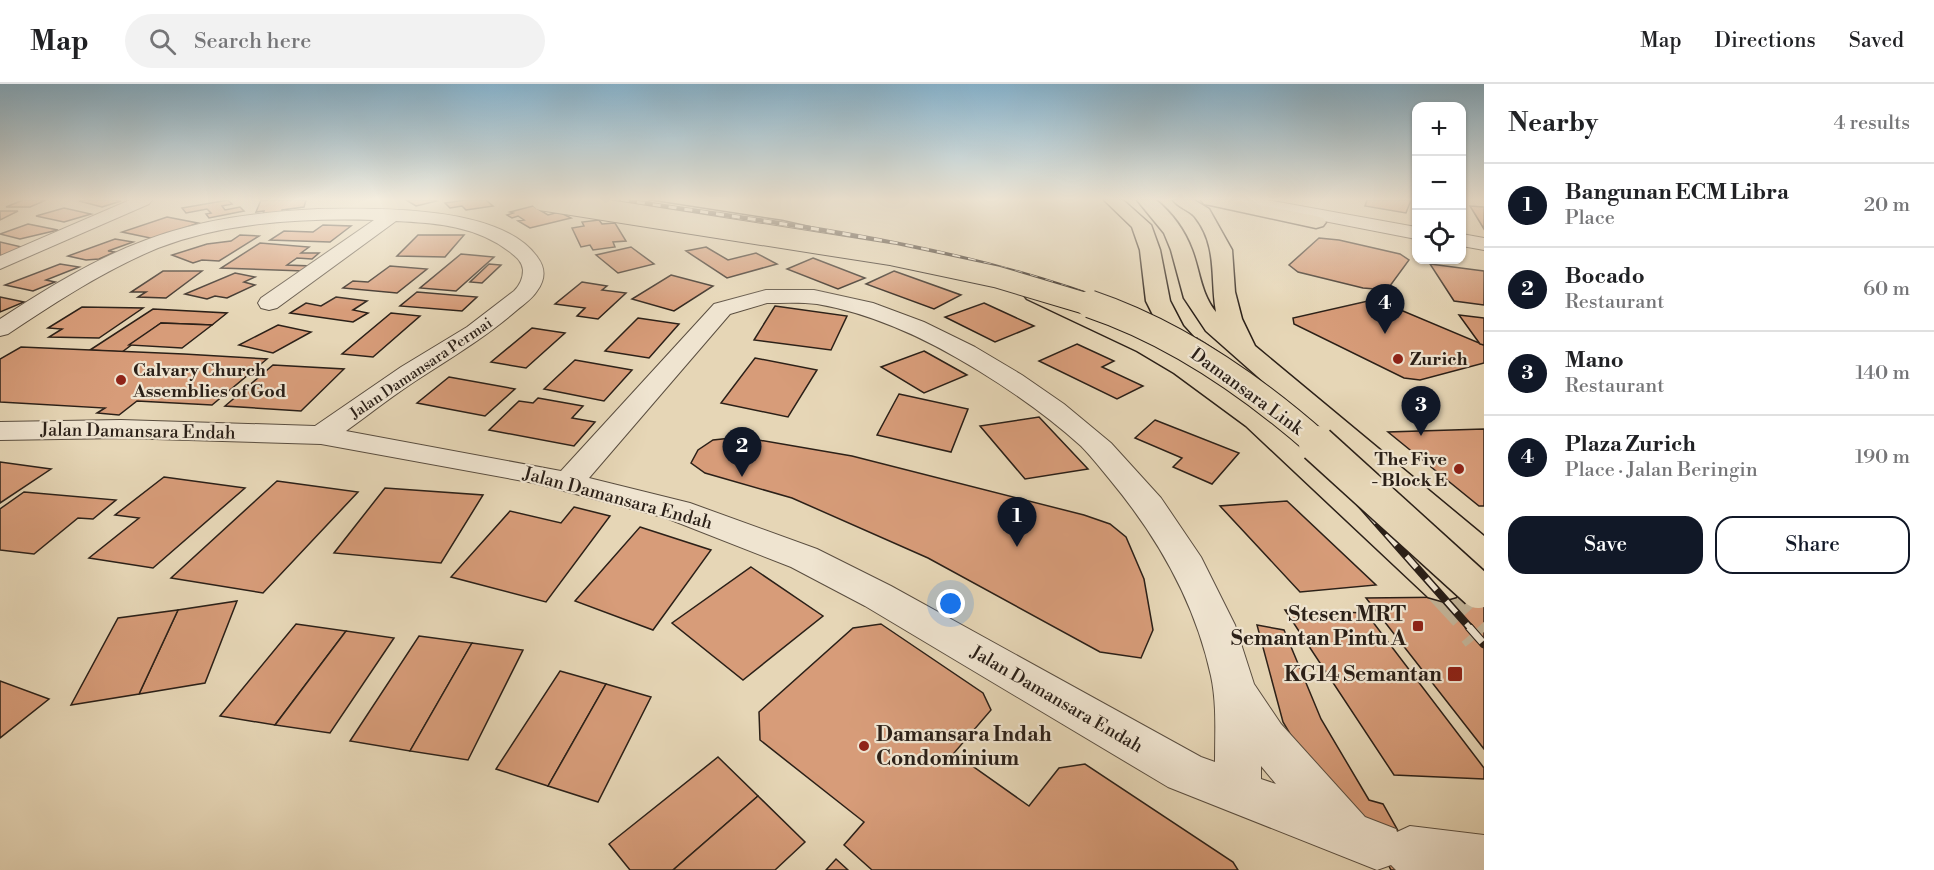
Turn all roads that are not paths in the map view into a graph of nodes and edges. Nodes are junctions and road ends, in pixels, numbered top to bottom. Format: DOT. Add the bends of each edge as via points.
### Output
graph roads {
  1 [pos="60,237"];
  2 [pos="173,237"];
  3 [pos="362,237"];
  4 [pos="499,237"];
  5 [pos="783,237"];
  6 [pos="814,237"];
  7 [pos="828,237"];
  8 [pos="1146,237"];
  9 [pos="1175,237"];
  10 [pos="1216,237"];
  11 [pos="1233,237"];
  12 [pos="1389,237"];
  13 [pos="1412,241"];
  14 [pos="1466,241"];
  15 [pos="1484,244"];
  16 [pos="868,245"];
  17 [pos="1222,250"];
  18 [pos="1466,250"];
  19 [pos="1484,253"];
  20 [pos="0,263"];
  21 [pos="269,303"];
  22 [pos="0,329"];
  23 [pos="1248,354"];
  24 [pos="1257,420"];
  25 [pos="0,431"];
  26 [pos="321,435"];
  27 [pos="568,482"];
  28 [pos="1484,556"];
  29 [pos="1442,587"];
  30 [pos="1478,590"];
  31 [pos="1234,688"];
  32 [pos="1238,792"];
  33 [pos="1379,844"];
  34 [pos="1484,860"];
  1 -- 20 [label="street"];
  2 -- 22 [label="street, Jalan Damansara Permai" via="52,294"];
  3 -- 21 [label="street"];
  4 -- 26 [label="street, Jalan Damansara Permai" via="531,259 533,272 528,289 492,322"];
  5 -- 30 [label="highway, Damansara Link, bridge" via="870,250 1055,294 1132,321 1195,352 1269,403 1324,449"];
  6 -- 16 [label="highway, Damansara Link"];
  7 -- 16 [label="highway"];
  8 -- 24 [label="highway" via="1158,302 1172,329"];
  9 -- 23 [label="highway" via="1198,303 1215,326"];
  10 -- 17 [label="highway"];
  11 -- 17 [label="highway"];
  12 -- 13 [label="street"];
  14 -- 15 [label="street"];
  16 -- 24 [label="highway, Damansara Link" via="999,280 1055,302 1184,367"];
  17 -- 23 [label="highway" via="1230,319"];
  18 -- 19 [label="street"];
  23 -- 28 [label="highway"];
  24 -- 29 [label="highway, Damansara Link"];
  25 -- 26 [label="street, Jalan Damansara Endah" via="121,429"];
  26 -- 27 [label="street, Jalan Damansara Endah"];
  27 -- 31 [label="street" via="722,309 738,301 804,294 875,310 977,358 1017,382 1090,439 1149,504 1179,549 1201,591"];
  27 -- 32 [label="street, Jalan Damansara Endah" via="678,510 804,558 878,596 1185,772"];
  31 -- 32 [label="street"];
  31 -- 33 [label="street" via="1265,738"];
  32 -- 33 [label="street, Jalan Damansara Endah"];
  33 -- 34 [label="street, Jalan Damansara Endah"];
}
